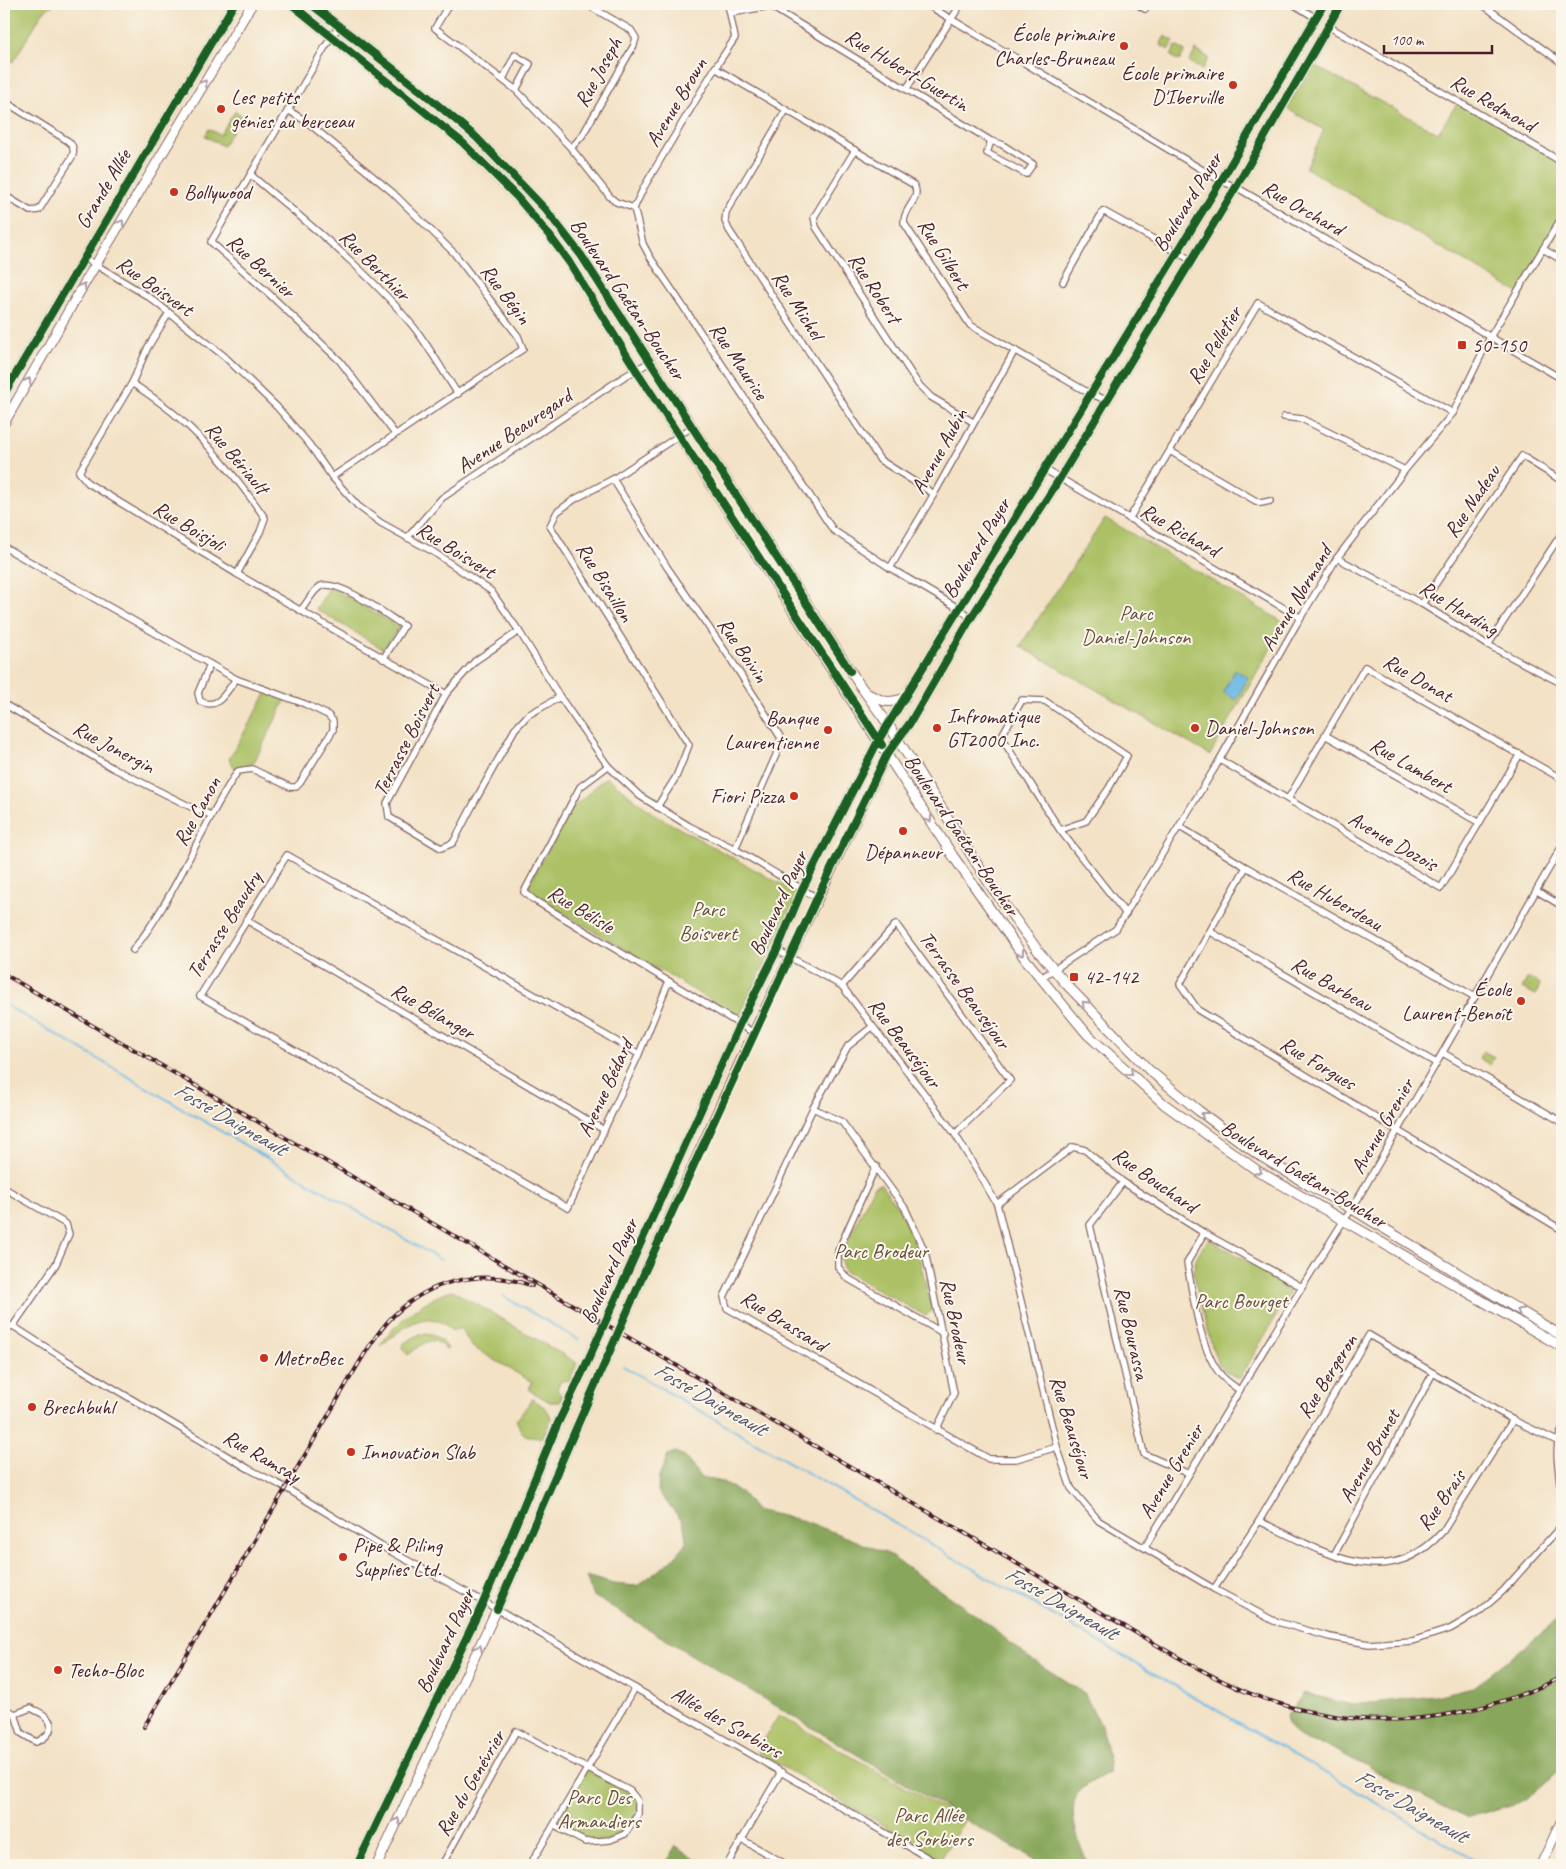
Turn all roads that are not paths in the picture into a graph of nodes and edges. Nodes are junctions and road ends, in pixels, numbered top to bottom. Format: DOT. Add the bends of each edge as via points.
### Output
graph roads {
  1 [pos="234,4"];
  2 [pos="252,4"];
  3 [pos="291,4"];
  4 [pos="311,4"];
  5 [pos="448,4"];
  6 [pos="586,4"];
  7 [pos="728,4"];
  8 [pos="926,4"];
  9 [pos="960,4"];
  10 [pos="1137,4"];
  11 [pos="1293,4"];
  12 [pos="1324,4"];
  13 [pos="1341,4"];
  14 [pos="1482,4"];
  15 [pos="1145,9"];
  16 [pos="731,13"];
  17 [pos="1316,18"];
  18 [pos="950,19"];
  19 [pos="339,26"];
  20 [pos="1328,26"];
  21 [pos="332,37"];
  22 [pos="1562,63"];
  23 [pos="715,68"];
  24 [pos="503,79"];
  25 [pos="907,88"];
  26 [pos="516,90"];
  27 [pos="4,101"];
  28 [pos="288,110"];
  29 [pos="786,110"];
  30 [pos="991,141"];
  31 [pos="571,148"];
  32 [pos="855,150"];
  33 [pos="1562,162"];
  34 [pos="251,175"];
  35 [pos="1221,180"];
  36 [pos="1236,187"];
  37 [pos="4,195"];
  38 [pos="634,208"];
  39 [pos="1562,217"];
  40 [pos="1543,249"];
  41 [pos="1176,253"];
  42 [pos="83,257"];
  43 [pos="1191,260"];
  44 [pos="1562,260"];
  45 [pos="96,265"];
  46 [pos="1063,282"];
  47 [pos="169,313"];
  48 [pos="1490,337"];
  49 [pos="1015,350"];
  50 [pos="650,362"];
  51 [pos="636,370"];
  52 [pos="1562,379"];
  53 [pos="132,383"];
  54 [pos="1089,393"];
  55 [pos="4,394"];
  56 [pos="458,394"];
  57 [pos="1106,400"];
  58 [pos="1453,413"];
  59 [pos="1284,418"];
  60 [pos="973,422"];
  61 [pos="4,423"];
  62 [pos="692,427"];
  63 [pos="395,434"];
  64 [pos="680,435"];
  65 [pos="1170,451"];
  66 [pos="1044,469"];
  67 [pos="1405,470"];
  68 [pos="332,477"];
  69 [pos="613,478"];
  70 [pos="1060,478"];
  71 [pos="1562,481"];
  72 [pos="934,494"];
  73 [pos="1270,501"];
  74 [pos="1129,519"];
  75 [pos="1562,533"];
  76 [pos="407,538"];
  77 [pos="4,547"];
  78 [pos="1337,558"];
  79 [pos="890,568"];
  80 [pos="237,574"];
  81 [pos="800,594"];
  82 [pos="788,602"];
  83 [pos="1422,604"];
  84 [pos="960,609"];
  85 [pos="301,610"];
  86 [pos="971,618"];
  87 [pos="1301,618"];
  88 [pos="519,631"];
  89 [pos="1488,645"];
  90 [pos="383,659"];
  91 [pos="210,664"];
  92 [pos="1562,677"];
  93 [pos="236,679"];
  94 [pos="866,693"];
  95 [pos="446,694"];
  96 [pos="560,697"];
  97 [pos="905,698"];
  98 [pos="4,704"];
  99 [pos="888,724"];
  100 [pos="1325,735"];
  101 [pos="898,739"];
  102 [pos="878,740"];
  103 [pos="887,754"];
  104 [pos="1520,754"];
  105 [pos="1220,760"];
  106 [pos="608,766"];
  107 [pos="1562,778"];
  108 [pos="1288,799"];
  109 [pos="657,806"];
  110 [pos="211,815"];
  111 [pos="839,816"];
  112 [pos="854,823"];
  113 [pos="1480,824"];
  114 [pos="1180,827"];
  115 [pos="1060,830"];
  116 [pos="1562,846"];
  117 [pos="735,849"];
  118 [pos="1246,867"];
  119 [pos="802,890"];
  120 [pos="1537,891"];
  121 [pos="817,898"];
  122 [pos="1562,906"];
  123 [pos="1126,914"];
  124 [pos="246,920"];
  125 [pos="1211,932"];
  126 [pos="133,950"];
  127 [pos="777,950"];
  128 [pos="790,958"];
  129 [pos="1055,970"];
  130 [pos="1041,978"];
  131 [pos="669,982"];
  132 [pos="842,986"];
  133 [pos="1475,997"];
  134 [pos="740,1024"];
  135 [pos="872,1027"];
  136 [pos="754,1033"];
  137 [pos="1443,1053"];
  138 [pos="639,1054"];
  139 [pos="1436,1063"];
  140 [pos="813,1108"];
  141 [pos="1562,1122"];
  142 [pos="604,1130"];
  143 [pos="1398,1130"];
  144 [pos="955,1134"];
  145 [pos="876,1166"];
  146 [pos="1123,1182"];
  147 [pos="4,1188"];
  148 [pos="997,1204"];
  149 [pos="568,1208"];
  150 [pos="1352,1209"];
  151 [pos="1344,1220"];
  152 [pos="1562,1230"];
  153 [pos="1204,1233"];
  154 [pos="638,1250"];
  155 [pos="651,1257"];
  156 [pos="1302,1286"];
  157 [pos="13,1326"];
  158 [pos="4,1328"];
  159 [pos="943,1333"];
  160 [pos="1562,1336"];
  161 [pos="1562,1347"];
  162 [pos="1433,1373"];
  163 [pos="1239,1390"];
  164 [pos="1513,1420"];
  165 [pos="1562,1429"];
  166 [pos="936,1430"];
  167 [pos="1557,1441"];
  168 [pos="1057,1447"];
  169 [pos="1189,1474"];
  170 [pos="1562,1488"];
  171 [pos="1259,1521"];
  172 [pos="1562,1525"];
  173 [pos="1145,1547"];
  174 [pos="1334,1555"];
  175 [pos="1214,1588"];
  176 [pos="484,1603"];
  177 [pos="497,1610"];
  178 [pos="635,1688"];
  179 [pos="4,1708"];
  180 [pos="15,1714"];
  181 [pos="587,1768"];
  182 [pos="781,1772"];
  183 [pos="1562,1820"];
  184 [pos="555,1826"];
  185 [pos="742,1839"];
  186 [pos="357,1865"];
  187 [pos="376,1865"];
  188 [pos="442,1865"];
  189 [pos="530,1865"];
  190 [pos="727,1865"];
  191 [pos="787,1865"];
  192 [pos="940,1865"];
  193 [pos="1541,1865"];
  1 -- 42 [label="main road, Grande Allée"];
  45 -- 2 [label="main road, Grande Allée, one-way"];
  3 -- 21 [label="main road, Boulevard Gaétan-Boucher"];
  4 -- 19 [label="main road, Boulevard Gaétan-Boucher"];
  5 -- 24 [label="street" via="435,28"];
  6 -- 31 [label="street, Rue Joseph" via="631,30 636,38 582,136"];
  7 -- 16 [label="street"];
  8 -- 18 [label="street, Rue Orchard"];
  9 -- 18 [label="street"];
  10 -- 15 [label="street"];
  11 -- 17 [label="street"];
  12 -- 17 [label="main road, Boulevard Payer"];
  13 -- 20 [label="main road, Boulevard Payer"];
  14 -- 22 [label="street"];
  16 -- 23 [label="street, Avenue Brown" via="735,38"];
  16 -- 25 [label="street, Rue Hubert-Guertin" via="770,6"];
  17 -- 35 [label="main road, Boulevard Payer"];
  18 -- 25 [label="street"];
  18 -- 35 [label="street, Rue Orchard"];
  19 -- 21 [label="street, Rue Bernier"];
  19 -- 50 [label="main road, Boulevard Gaétan-Boucher" via="476,137 546,210 580,255"];
  20 -- 33 [label="street, Rue Redmond"];
  20 -- 36 [label="main road, Boulevard Payer"];
  21 -- 28 [label="street, Rue Bernier"];
  21 -- 51 [label="main road, Boulevard Gaétan-Boucher" via="452,132 517,197 569,262"];
  23 -- 29 [label="street, Rue Gilbert"];
  23 -- 38 [label="street, Avenue Brown"];
  24 -- 26 [label="street"];
  24 -- 26 [label="street" via="515,55 530,64"];
  25 -- 30 [label="street, Rue Hubert-Guertin"];
  26 -- 31 [label="street"];
  27 -- 37 [label="street" via="68,141 74,151 39,210 30,211"];
  28 -- 34 [label="street, Rue Bernier"];
  28 -- 56 [label="street, Rue Bégin" via="392,192 447,246 518,336 523,350"];
  29 -- 32 [label="street, Rue Gilbert"];
  29 -- 72 [label="street, Rue Michel" via="726,212 725,221 880,460"];
  30 -- 30 [label="street, Rue Hubert-Guertin" via="1032,164 1026,174 987,152"];
  31 -- 38 [label="street" via="610,197"];
  32 -- 49 [label="street, Rue Gilbert" via="914,185 916,196 904,216 904,223 970,325"];
  32 -- 60 [label="street, Rue Robert" via="814,217 816,227 918,384"];
  34 -- 56 [label="street, Rue Berthier" via="336,248 382,293 415,330"];
  34 -- 63 [label="street, Rue Bernier" via="211,242 340,361"];
  35 -- 36 [label="street, Rue Orchard"];
  35 -- 41 [label="main road, Boulevard Payer"];
  36 -- 43 [label="main road, Boulevard Payer"];
  36 -- 48 [label="street, Rue Orchard"];
  38 -- 79 [label="street, Rue Maurice" via="643,244 650,257 833,530"];
  39 -- 40 [label="street, Avenue Normand"];
  40 -- 44 [label="street"];
  40 -- 48 [label="street, Avenue Normand"];
  41 -- 43 [label="street"];
  41 -- 46 [label="street" via="1102,211"];
  41 -- 54 [label="main road, Boulevard Payer"];
  42 -- 45 [label="street, Rue Boisvert"];
  42 -- 55 [label="main road, Grande Allée"];
  43 -- 57 [label="main road, Boulevard Payer"];
  45 -- 47 [label="street, Rue Boisvert"];
  61 -- 45 [label="main road, Grande Allée, one-way"];
  47 -- 53 [label="street, Rue Boisjoli" via="148,347"];
  47 -- 68 [label="street, Rue Boisvert" via="224,356 277,407"];
  48 -- 52 [label="street, Rue Orchard"];
  48 -- 58 [label="street, Avenue Normand"];
  49 -- 54 [label="street, Rue Gilbert"];
  49 -- 60 [label="street, Avenue Aubin"];
  50 -- 51 [label="street, Avenue Beauregard"];
  50 -- 62 [label="main road, Boulevard Gaétan-Boucher"];
  51 -- 64 [label="main road, Boulevard Gaétan-Boucher"];
  51 -- 76 [label="street, Avenue Beauregard" via="442,498"];
  53 -- 80 [label="street, Rue Bériault" via="179,418 215,453 265,518"];
  53 -- 80 [label="street, Rue Boisjoli" via="78,472 88,483"];
  54 -- 57 [label="street, Rue Gilbert"];
  54 -- 66 [label="main road, Boulevard Payer"];
  56 -- 63 [label="street, Rue Bégin"];
  57 -- 70 [label="main road, Boulevard Payer"];
  58 -- 65 [label="street, Rue Pelletier" via="1258,303"];
  58 -- 67 [label="street, Avenue Normand"];
  59 -- 67 [label="street" via="1302,418"];
  60 -- 72 [label="street, Avenue Aubin"];
  62 -- 64 [label="street, Rue Bisaillon"];
  62 -- 81 [label="main road, Boulevard Gaétan-Boucher"];
  63 -- 68 [label="street, Rue Bégin"];
  64 -- 69 [label="street, Rue Bisaillon"];
  64 -- 82 [label="main road, Boulevard Gaétan-Boucher"];
  65 -- 73 [label="street" via="1256,501"];
  65 -- 74 [label="street, Rue Pelletier"];
  66 -- 70 [label="street, Rue Richard"];
  66 -- 84 [label="main road, Boulevard Payer"];
  67 -- 78 [label="street, Avenue Normand"];
  68 -- 76 [label="street, Rue Boisvert" via="358,506"];
  69 -- 109 [label="street, Rue Bisaillon" via="557,512 550,526 689,745 676,776"];
  69 -- 117 [label="street, Rue Boivin" via="667,567 781,738"];
  70 -- 74 [label="street, Rue Richard"];
  70 -- 86 [label="main road, Boulevard Payer"];
  71 -- 83 [label="street, Rue Nadeau" via="1522,456"];
  72 -- 79 [label="street, Avenue Aubin"];
  74 -- 87 [label="street, Rue Richard"];
  75 -- 89 [label="street"];
  76 -- 88 [label="street, Rue Boisvert" via="492,590"];
  77 -- 91 [label="street, Rue Canon"];
  78 -- 83 [label="street, Rue Harding"];
  78 -- 87 [label="street, Avenue Normand"];
  79 -- 84 [label="street, Rue Maurice"];
  80 -- 85 [label="street, Rue Boisjoli"];
  81 -- 82 [label="main road"];
  81 -- 94 [label="main road, Boulevard Gaétan-Boucher"];
  82 -- 102 [label="main road, Boulevard Gaétan-Boucher"];
  83 -- 89 [label="street, Rue Harding"];
  84 -- 86 [label="street, Rue Maurice"];
  84 -- 97 [label="main road, Boulevard Payer"];
  85 -- 90 [label="street, Rue Boisjoli"];
  85 -- 90 [label="street" via="320,587 331,584 353,593 404,626"];
  86 -- 101 [label="main road, Boulevard Payer"];
  87 -- 105 [label="street, Avenue Normand"];
  88 -- 95 [label="street, Terrasse Boisvert" via="475,661"];
  88 -- 96 [label="street, Rue Boisvert"];
  89 -- 92 [label="street, Rue Harding" via="1559,682"];
  90 -- 95 [label="street, Rue Boisjoli"];
  91 -- 93 [label="street, Rue Canon"];
  91 -- 93 [label="street" via="198,693 200,701 213,705"];
  93 -- 110 [label="street, Rue Canon" via="328,714 333,721 333,730 296,787 252,769 244,769 238,771"];
  94 -- 97 [label="main road" via="883,701"];
  94 -- 99 [label="main road, Boulevard Gaétan-Boucher"];
  95 -- 96 [label="street, Terrasse Boisvert" via="387,803 389,817 441,848 453,843 515,729 528,715"];
  96 -- 106 [label="street, Rue Boisvert"];
  97 -- 99 [label="main road, Boulevard Payer"];
  98 -- 110 [label="street, Rue Jonergin" via="111,767"];
  99 -- 101 [label="main road, Boulevard Gaétan-Boucher"];
  99 -- 102 [label="main road, Boulevard Payer"];
  100 -- 104 [label="street, Rue Donat" via="1366,667"];
  100 -- 108 [label="street, Rue Donat"];
  100 -- 113 [label="street, Rue Lambert"];
  101 -- 103 [label="main road, Boulevard Payer"];
  101 -- 129 [label="main road, Boulevard Gaétan-Boucher" via="991,886"];
  102 -- 103 [label="main road, Boulevard Gaétan-Boucher"];
  102 -- 111 [label="main road, Boulevard Payer"];
  103 -- 112 [label="main road, Boulevard Payer"];
  103 -- 130 [label="main road, Boulevard Gaétan-Boucher, one-way" via="953,856"];
  104 -- 107 [label="street, Rue Donat"];
  104 -- 113 [label="street, Avenue Dozois"];
  105 -- 108 [label="street, Avenue Dozois"];
  105 -- 114 [label="street, Avenue Normand"];
  106 -- 109 [label="street, Rue Boisvert" via="640,796"];
  106 -- 131 [label="street, Rue Bélisle" via="580,787 524,892"];
  108 -- 113 [label="street, Avenue Dozois" via="1441,888"];
  109 -- 117 [label="street, Rue Boisvert"];
  110 -- 126 [label="street, Rue Canon" via="161,910"];
  111 -- 112 [label="main road"];
  111 -- 119 [label="main road, Boulevard Payer"];
  112 -- 121 [label="main road, Boulevard Payer"];
  114 -- 118 [label="street, Rue Huberdeau"];
  114 -- 123 [label="street, Avenue Normand"];
  115 -- 115 [label="street" via="1001,737 1022,700 1045,701 1127,756 1086,821"];
  115 -- 123 [label="street"];
  116 -- 120 [label="street, Avenue Grenier"];
  117 -- 119 [label="street, Rue Boisvert"];
  118 -- 125 [label="street, Rue Forgues"];
  118 -- 133 [label="street, Rue Huberdeau"];
  119 -- 121 [label="street, Rue Boisvert"];
  119 -- 127 [label="main road, Boulevard Payer"];
  120 -- 122 [label="street"];
  120 -- 133 [label="street, Avenue Grenier"];
  121 -- 128 [label="main road, Boulevard Payer"];
  123 -- 129 [label="street, Avenue Normand" via="1116,929"];
  124 -- 138 [label="street, Terrasse Beaudry" via="287,855"];
  124 -- 142 [label="street, Rue Bélanger"];
  124 -- 149 [label="street, Terrasse Beaudry" via="200,996"];
  125 -- 139 [label="street, Rue Barbeau"];
  125 -- 143 [label="street, Rue Forgues" via="1180,984 1198,1010"];
  127 -- 128 [label="street, Rue Beauséjour"];
  127 -- 134 [label="main road, Boulevard Payer"];
  128 -- 132 [label="street, Rue Beauséjour"];
  128 -- 136 [label="main road, Boulevard Payer"];
  129 -- 130 [label="street, Avenue Normand"];
  150 -- 129 [label="main road, Boulevard Gaétan-Boucher, one-way" via="1257,1154 1199,1111 1149,1070"];
  130 -- 151 [label="main road, Boulevard Gaétan-Boucher, one-way" via="1087,1034 1164,1104 1258,1171"];
  131 -- 134 [label="street, Rue Bélisle"];
  131 -- 138 [label="street, Avenue Bédard"];
  132 -- 135 [label="street, Rue Beauséjour"];
  132 -- 144 [label="street, Terrasse Beauséjour" via="896,924 1010,1080"];
  133 -- 137 [label="street, Avenue Grenier"];
  134 -- 136 [label="street, Rue Bélisle"];
  134 -- 154 [label="main road, Boulevard Payer"];
  135 -- 140 [label="street, Rue Brassard" via="848,1046"];
  135 -- 144 [label="street, Rue Beauséjour"];
  136 -- 155 [label="main road, Boulevard Payer"];
  137 -- 139 [label="street, Avenue Grenier"];
  137 -- 141 [label="street"];
  138 -- 142 [label="street, Avenue Bédard"];
  139 -- 143 [label="street, Avenue Grenier"];
  140 -- 145 [label="street, Rue Brodeur" via="842,1122"];
  140 -- 166 [label="street, Rue Brassard" via="724,1297 727,1308"];
  142 -- 149 [label="street, Avenue Bédard"];
  143 -- 150 [label="street, Avenue Grenier"];
  143 -- 152 [label="street, Rue Forgues"];
  144 -- 148 [label="street, Rue Beauséjour"];
  145 -- 159 [label="street, Rue Brodeur" via="906,1208 925,1252"];
  145 -- 159 [label="street" via="838,1251 838,1267 847,1278"];
  146 -- 148 [label="street, Rue Bouchard" via="1085,1150 1073,1147"];
  146 -- 153 [label="street, Rue Bouchard"];
  146 -- 169 [label="street, Rue Bourassa" via="1090,1225 1144,1454"];
  147 -- 157 [label="street" via="66,1224 68,1234 56,1264"];
  148 -- 168 [label="street, Rue Beauséjour"];
  150 -- 151 [label="street, Avenue Grenier"];
  160 -- 150 [label="main road, Boulevard Gaétan-Boucher, one-way"];
  151 -- 156 [label="street, Avenue Grenier"];
  151 -- 161 [label="main road, Boulevard Gaétan-Boucher"];
  153 -- 156 [label="street, Rue Bouchard"];
  153 -- 163 [label="street" via="1187,1264 1192,1290 1207,1352 1221,1376"];
  154 -- 155 [label="main road"];
  154 -- 176 [label="main road, Boulevard Payer" via="558,1423"];
  155 -- 177 [label="main road, Boulevard Payer"];
  156 -- 163 [label="street, Avenue Grenier"];
  157 -- 158 [label="street"];
  157 -- 176 [label="street, Rue Ramsay" via="250,1469"];
  159 -- 166 [label="street, Rue Brodeur" via="954,1393"];
  162 -- 164 [label="street, Rue Bergeron"];
  162 -- 171 [label="street, Rue Bergeron" via="1369,1335"];
  162 -- 174 [label="street, Avenue Brunet"];
  163 -- 169 [label="street, Avenue Grenier"];
  164 -- 167 [label="street, Rue Bergeron"];
  164 -- 174 [label="street, Rue Brais" via="1444,1531 1432,1544 1416,1556 1398,1563 1356,1562"];
  165 -- 167 [label="street"];
  166 -- 168 [label="street, Rue Brassard" via="989,1459 1016,1458"];
  167 -- 170 [label="street"];
  168 -- 173 [label="street, Rue Beauséjour" via="1071,1488 1099,1520"];
  169 -- 173 [label="street, Avenue Grenier"];
  171 -- 174 [label="street, Rue Brais"];
  171 -- 175 [label="street, Rue Bergeron"];
  172 -- 175 [label="street, Rue Beauséjour" via="1480,1612 1450,1630 1412,1641 1369,1644 1330,1637 1274,1622"];
  173 -- 175 [label="street, Rue Beauséjour"];
  176 -- 177 [label="street, Rue Ramsay"];
  176 -- 186 [label="main road, Boulevard Payer"];
  177 -- 178 [label="street, Allée des Sorbiers"];
  187 -- 177 [label="main road, Boulevard Payer, one-way"];
  178 -- 181 [label="street"];
  178 -- 182 [label="street, Allée des Sorbiers"];
  179 -- 180 [label="street"];
  180 -- 180 [label="street" via="21,1733 36,1742 50,1732 47,1717 31,1708"];
  181 -- 184 [label="street"];
  181 -- 184 [label="street" via="630,1791 638,1801 638,1814 625,1834 610,1840 585,1842"];
  181 -- 188 [label="street, Rue du Genévrier" via="516,1731"];
  182 -- 185 [label="street"];
  182 -- 192 [label="street, Allée des Sorbiers"];
  183 -- 193 [label="main road"];
  184 -- 189 [label="street"];
  185 -- 190 [label="street"];
  185 -- 191 [label="street"];
}
